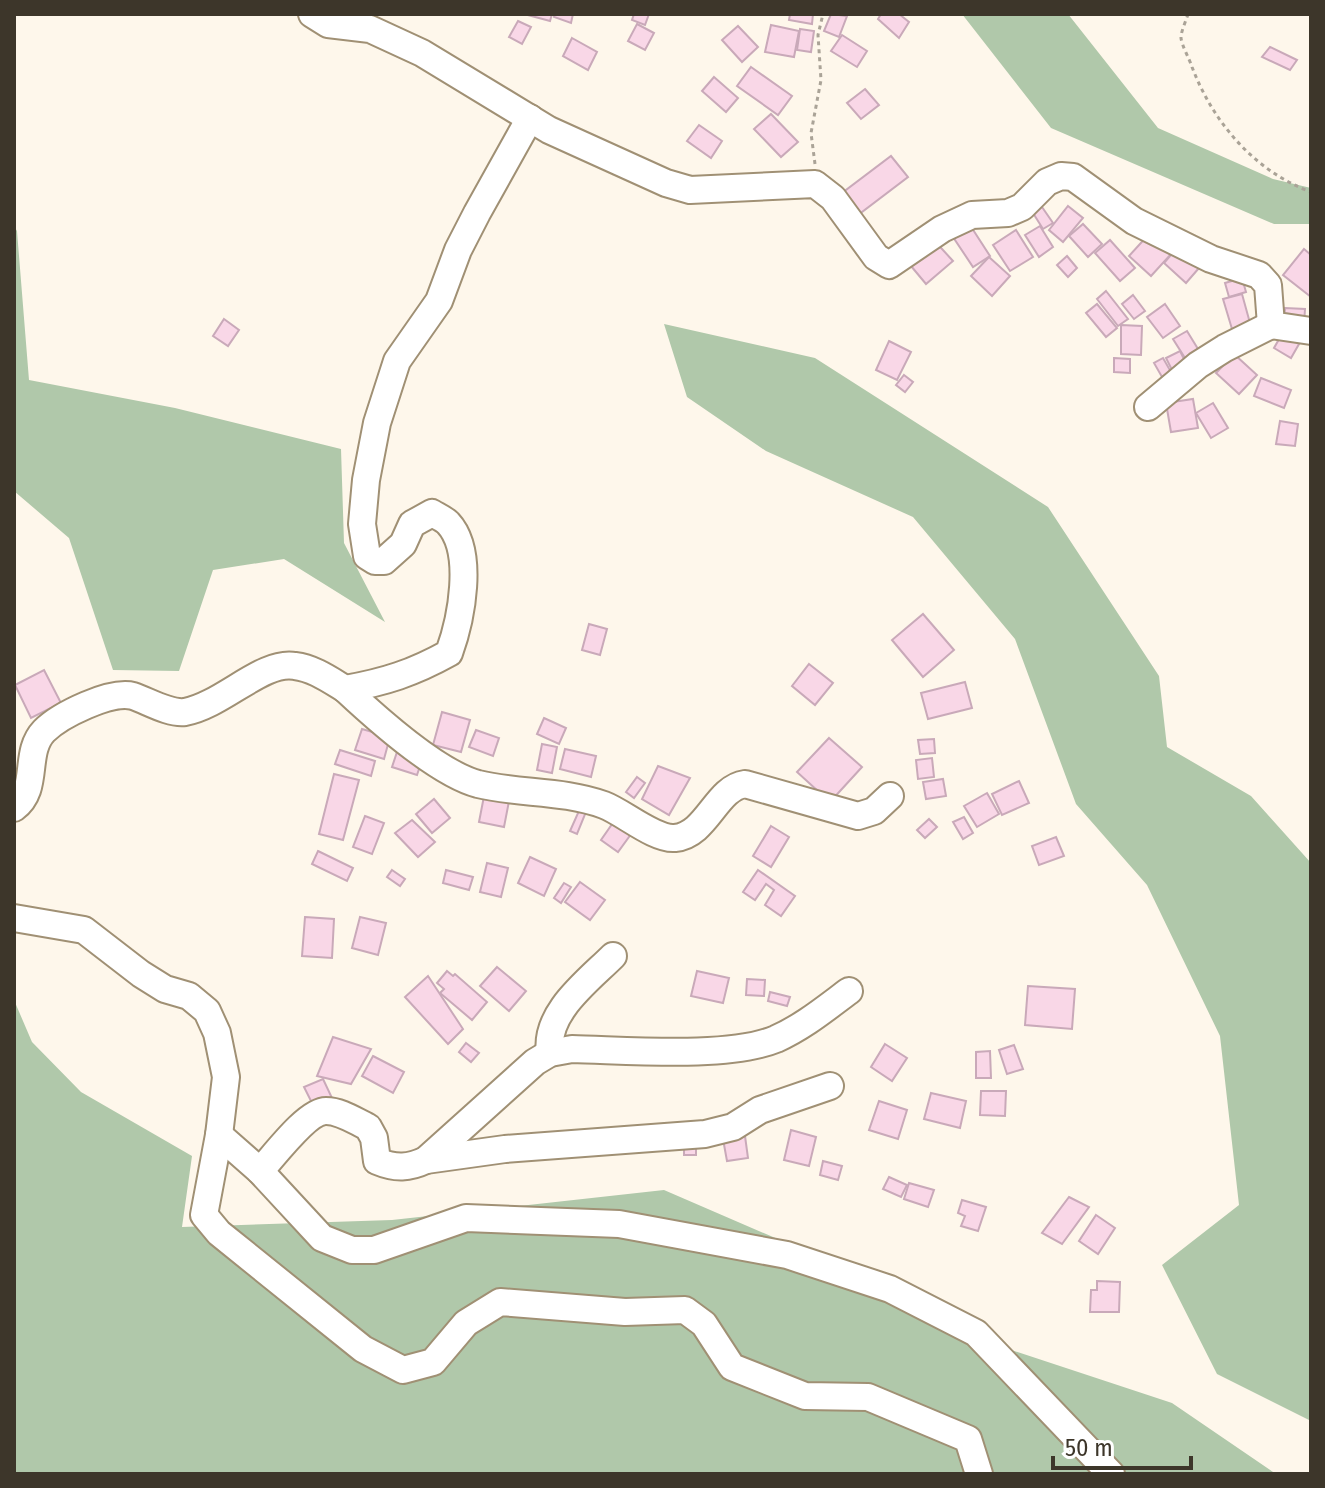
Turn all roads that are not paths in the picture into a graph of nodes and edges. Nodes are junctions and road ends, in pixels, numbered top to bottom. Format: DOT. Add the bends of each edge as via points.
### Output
graph roads {
  1 [pos="312,14"];
  2 [pos="530,118"];
  3 [pos="1271,325"];
  4 [pos="1311,331"];
  5 [pos="1148,407"];
  6 [pos="345,689"];
  7 [pos="890,796"];
  8 [pos="14,808"];
  9 [pos="14,918"];
  10 [pos="613,956"];
  11 [pos="849,991"];
  12 [pos="550,1053"];
  13 [pos="830,1086"];
  14 [pos="219,1135"];
  15 [pos="426,1160"];
  16 [pos="260,1171"];
  17 [pos="979,1474"];
  18 [pos="1111,1474"];
  1 -- 2 [label="street" via="328,24 370,29 422,53"];
  2 -- 3 [label="street" via="631,168 690,190 815,184 833,198 876,257 889,265 942,229 972,215 1008,213 1022,207 1047,182 1073,177 1134,221 1211,259 1259,275 1268,285"];
  2 -- 6 [label="street" via="458,250 439,301 397,361 366,480 362,524 367,556 375,561 384,561 403,544 412,524 432,513 448,522 458,540 462,568 458,628 449,653 422,669"];
  3 -- 4 [label="street"];
  3 -- 5 [label="street" via="1198,365"];
  6 -- 7 [label="street" via="387,728 477,784 577,797 674,838 692,832 734,786 745,784 858,816 874,811"];
  6 -- 8 [label="street" via="294,665 269,668 212,703 181,713 129,695 102,698 44,731 33,751 30,787"];
  9 -- 14 [label="street" via="84,930 141,974 189,996 207,1011 226,1077"];
  10 -- 12 [label="street" via="567,1002 548,1040"];
  11 -- 12 [label="street" via="773,1040 720,1050"];
  12 -- 15 [label="street"];
  13 -- 15 [label="street" via="705,1134"];
  14 -- 16 [label="street"];
  14 -- 17 [label="street" via="204,1215 219,1233 363,1349 403,1370 433,1362 466,1323 500,1302 625,1312 685,1310 704,1324 732,1367 805,1396 868,1397 968,1439"];
  15 -- 16 [label="street" via="409,1168 377,1161 368,1127 322,1110"];
  16 -- 18 [label="street" via="322,1238 352,1250 374,1250 466,1218 619,1224 787,1255 890,1289 976,1333"];
}
